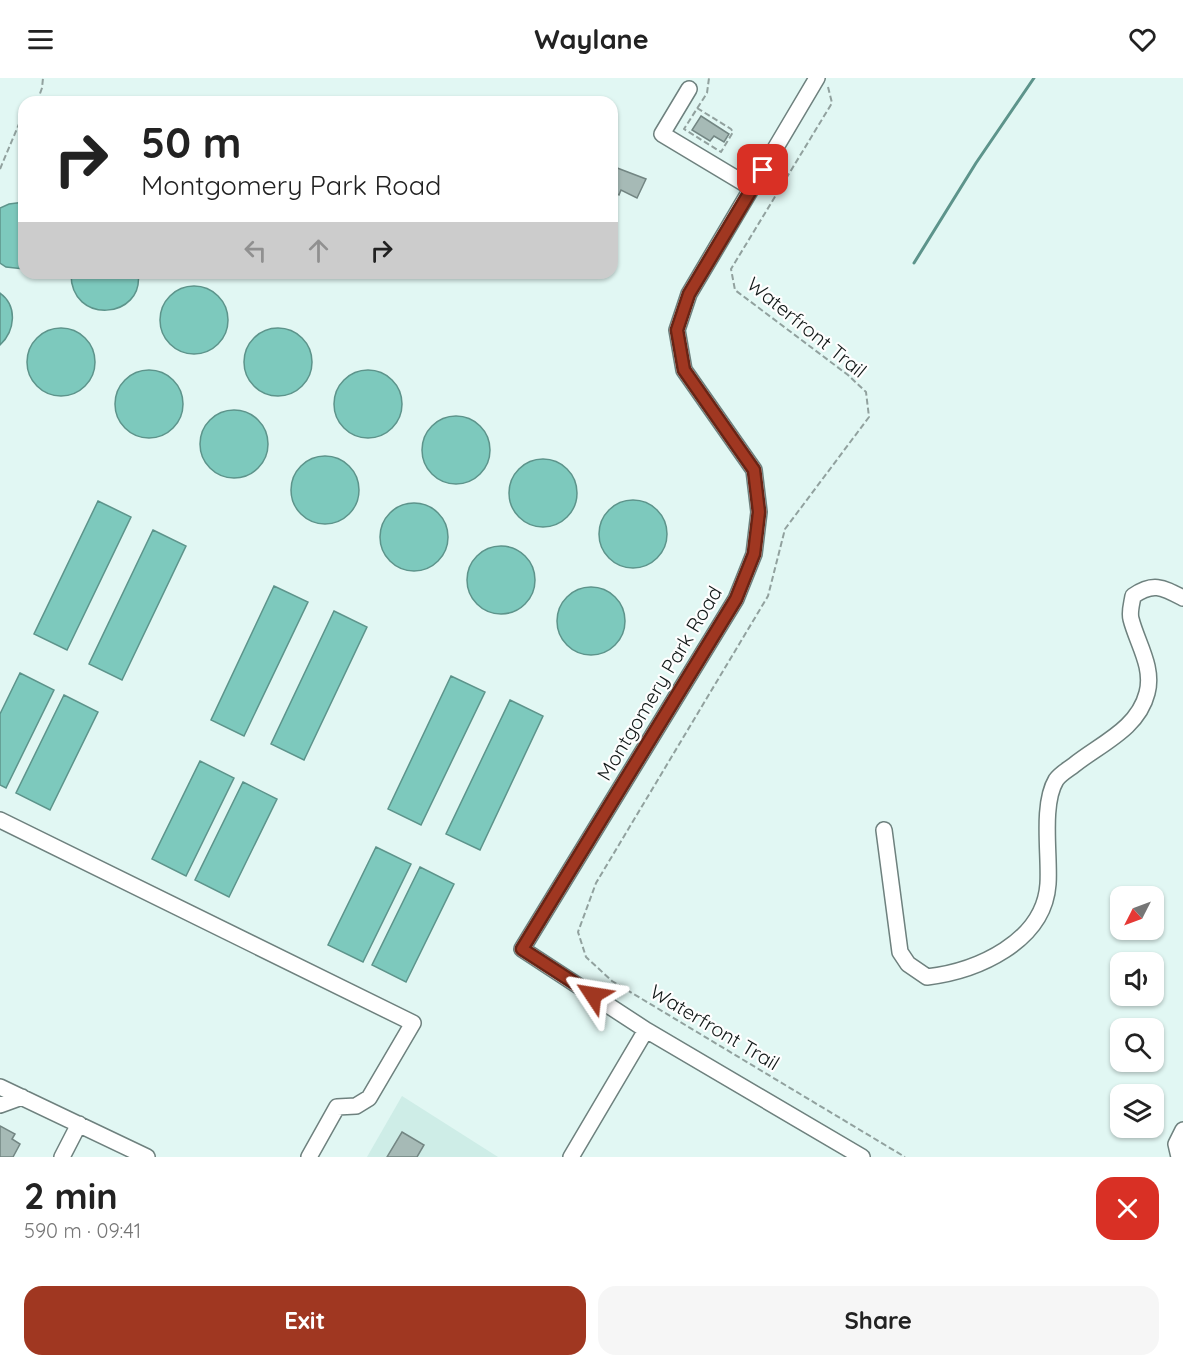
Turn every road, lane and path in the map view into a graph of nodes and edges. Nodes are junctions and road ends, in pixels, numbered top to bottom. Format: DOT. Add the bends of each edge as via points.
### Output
graph roads {
  1 [pos="43,78"];
  2 [pos="709,78"];
  3 [pos="821,79"];
  4 [pos="689,89"];
  5 [pos="39,96"];
  6 [pos="697,108"];
  7 [pos="18,126"];
  8 [pos="0,169"];
  9 [pos="752,188"];
  10 [pos="1183,598"];
  11 [pos="0,820"];
  12 [pos="885,830"];
  13 [pos="646,1030"];
  14 [pos="0,1086"];
  15 [pos="22,1097"];
  16 [pos="0,1105"];
  17 [pos="79,1124"];
  18 [pos="1183,1130"];
  19 [pos="62,1157"];
  20 [pos="147,1157"];
  21 [pos="309,1157"];
  22 [pos="571,1157"];
  23 [pos="862,1157"];
  24 [pos="905,1157"];
  25 [pos="1179,1157"];
  1 -- 5 [label="path"];
  2 -- 6 [label="path" via="710,87"];
  3 -- 9 [label="street, Montgomery Park Road"];
  3 -- 24 [label="path, Waterfront Trail" via="832,103 731,269 735,290 866,392 869,417 785,529 768,596 596,883 578,932 586,957 612,981"];
  4 -- 9 [label="street" via="662,134"];
  6 -- 6 [label="path" via="733,132 721,152 684,129"];
  7 -- 8 [label="path"];
  9 -- 13 [label="street, Montgomery Park Road" via="689,294 677,330 684,370 754,470 759,512 754,554 736,599 522,949"];
  10 -- 12 [label="street" via="1164,588 1146,586 1132,596 1130,616 1147,663 1148,692 1140,712 1118,734 1056,780 1046,837 1048,886 1037,920 1004,952 951,974 927,977 908,964 900,952"];
  11 -- 21 [label="street" via="413,1023 369,1098 356,1106 337,1107"];
  13 -- 22 [label="street"];
  13 -- 23 [label="street, Montgomery Park Road"];
  14 -- 15 [label="street"];
  15 -- 16 [label="street"];
  15 -- 17 [label="street"];
  17 -- 19 [label="street"];
  17 -- 20 [label="street"];
  18 -- 25 [label="street" via="1176,1144"];
}
